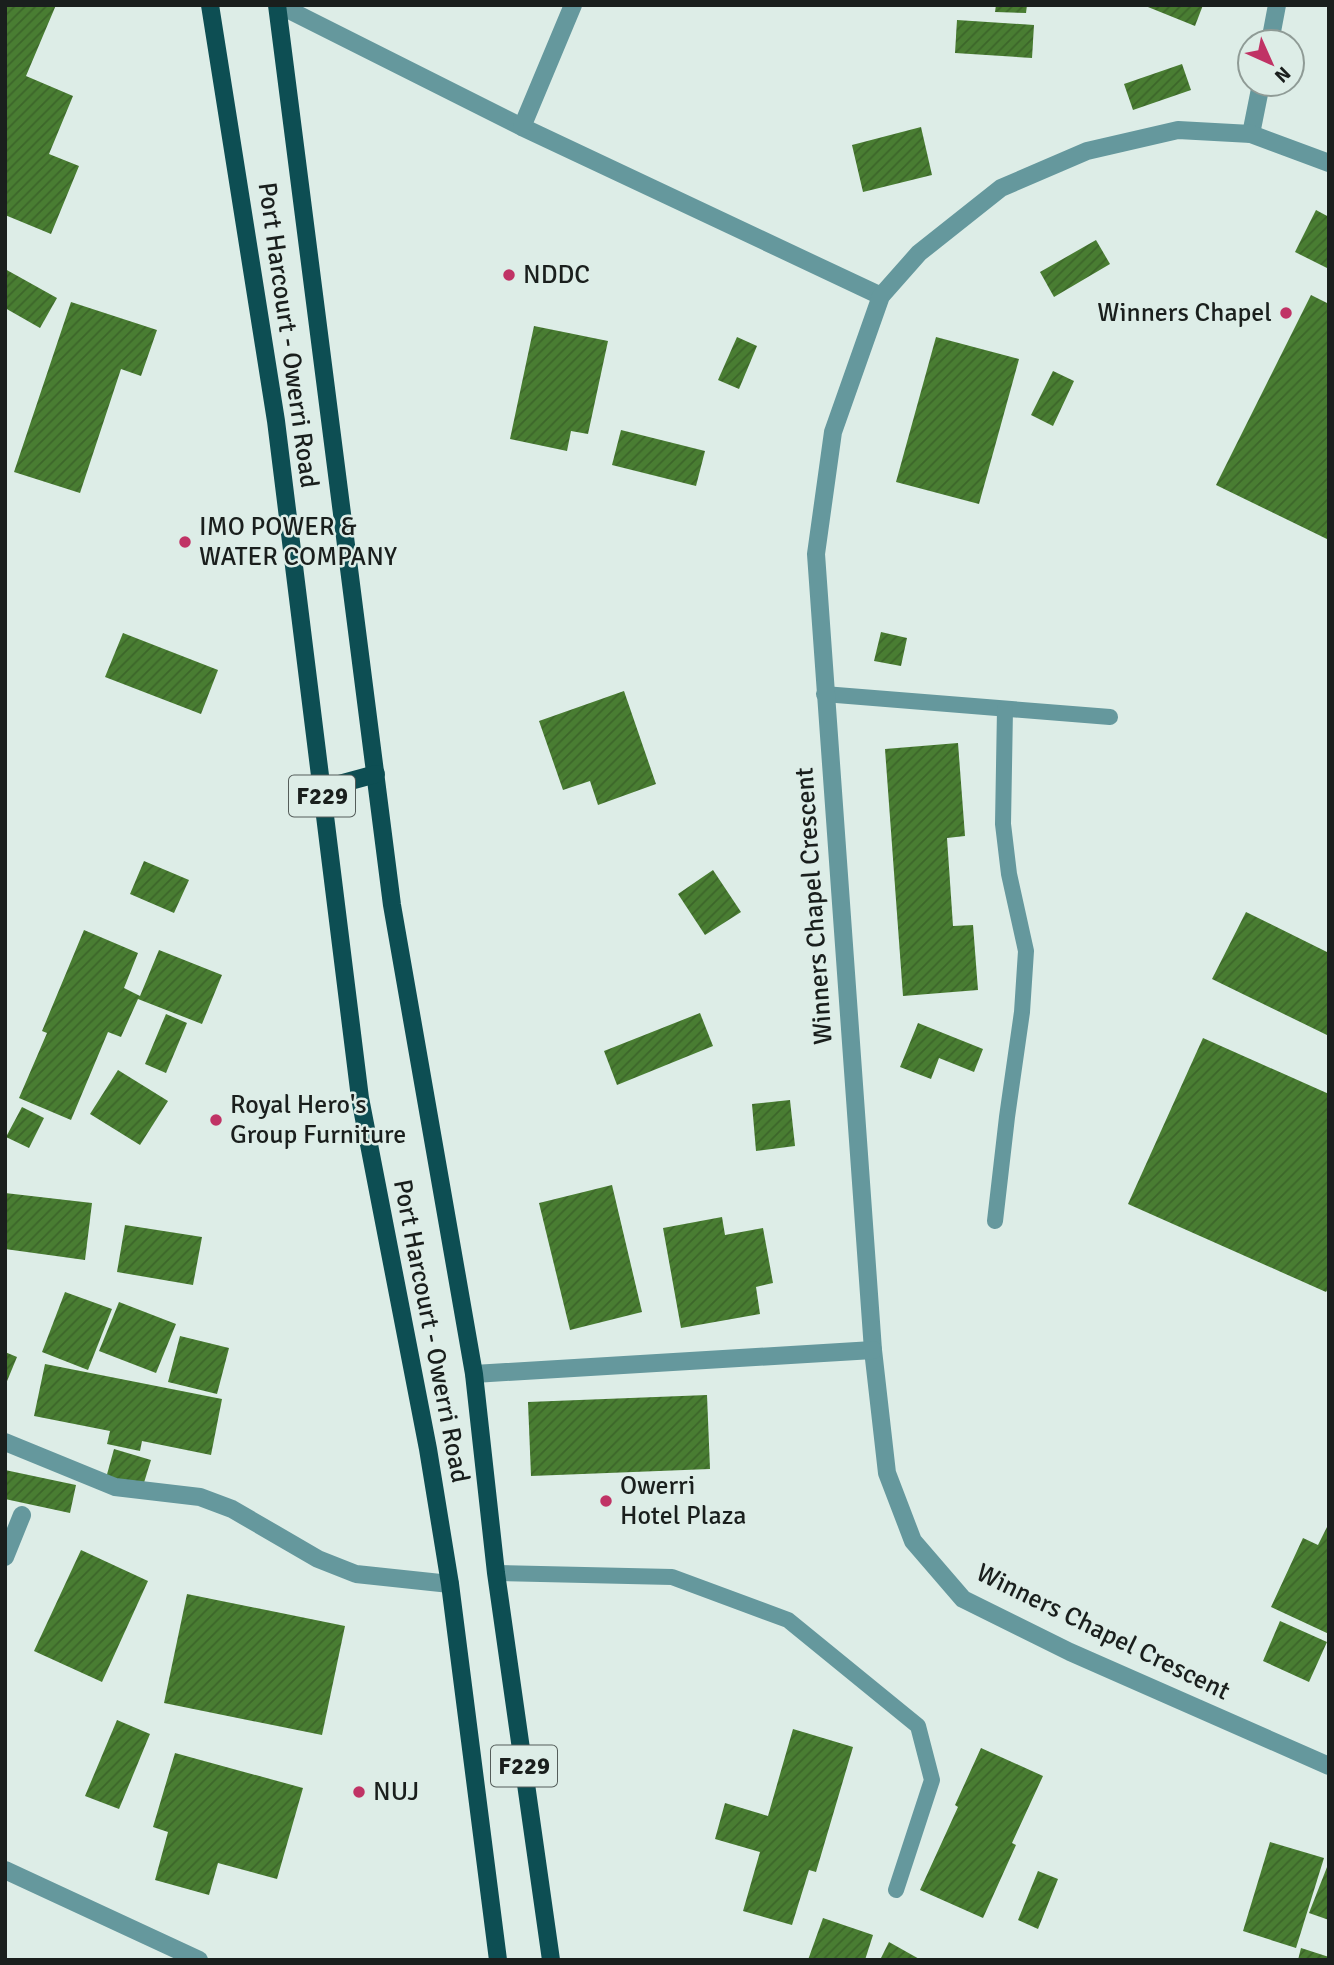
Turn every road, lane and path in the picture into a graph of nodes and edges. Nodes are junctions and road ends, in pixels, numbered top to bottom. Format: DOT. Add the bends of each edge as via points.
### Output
graph roads {
  1 [pos="210,5"];
  2 [pos="278,5"];
  3 [pos="573,5"];
  4 [pos="1277,5"];
  5 [pos="1273,28"];
  6 [pos="1258,98"];
  7 [pos="522,127"];
  8 [pos="1251,134"];
  9 [pos="1329,163"];
  10 [pos="881,296"];
  11 [pos="824,694"];
  12 [pos="1005,709"];
  13 [pos="1110,717"];
  14 [pos="376,775"];
  15 [pos="321,789"];
  16 [pos="995,1221"];
  17 [pos="873,1350"];
  18 [pos="474,1374"];
  19 [pos="5,1442"];
  20 [pos="22,1515"];
  21 [pos="5,1557"];
  22 [pos="496,1573"];
  23 [pos="450,1584"];
  24 [pos="1329,1766"];
  25 [pos="5,1870"];
  26 [pos="896,1890"];
  27 [pos="199,1960"];
  28 [pos="498,1960"];
  29 [pos="551,1960"];
  1 -- 15 [label="main road, Port Harcourt - Owerri Road / F229" via="276,421"];
  2 -- 7 [label="street"];
  2 -- 14 [label="main road, Port Harcourt - Owerri Road / F229"];
  3 -- 7 [label="street"];
  4 -- 5 [label="street"];
  6 -- 8 [label="street"];
  7 -- 10 [label="street"];
  8 -- 9 [label="street, Winners Chapel Crescent"];
  8 -- 10 [label="street, Winners Chapel Crescent" via="1178,130 1087,151 1002,188 919,253"];
  10 -- 11 [label="street, Winners Chapel Crescent" via="833,432 816,554"];
  11 -- 12 [label="lane"];
  11 -- 17 [label="street, Winners Chapel Crescent"];
  12 -- 13 [label="lane"];
  12 -- 16 [label="lane" via="1003,824 1026,951"];
  14 -- 15 [label="main road"];
  14 -- 18 [label="main road, Port Harcourt - Owerri Road / F229" via="392,905"];
  15 -- 23 [label="main road, Port Harcourt - Owerri Road / F229" via="360,1098"];
  17 -- 18 [label="street"];
  17 -- 24 [label="street, Winners Chapel Crescent" via="887,1473 913,1541 963,1599 1070,1652"];
  18 -- 22 [label="main road, Port Harcourt - Owerri Road / F229"];
  19 -- 23 [label="street" via="115,1487 200,1497 356,1574"];
  20 -- 21 [label="street"];
  22 -- 26 [label="lane" via="672,1577 788,1620 918,1726 932,1780"];
  22 -- 29 [label="main road, Port Harcourt - Owerri Road / F229"];
  23 -- 28 [label="main road, Port Harcourt - Owerri Road / F229"];
  25 -- 27 [label="street"];
}
